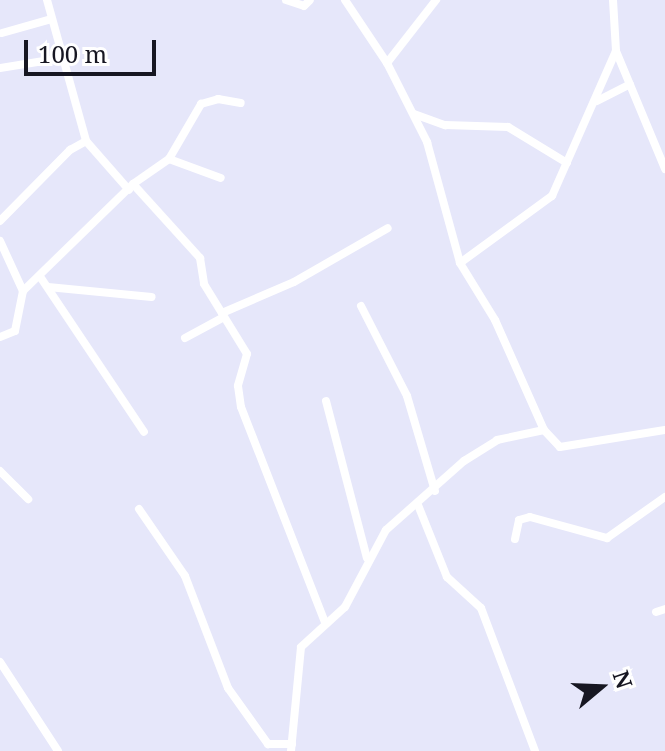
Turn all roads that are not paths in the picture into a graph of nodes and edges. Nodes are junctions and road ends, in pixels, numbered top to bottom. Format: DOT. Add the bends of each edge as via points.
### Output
graph roads {
  1 [pos="47,0"];
  2 [pos="286,0"];
  3 [pos="310,0"];
  4 [pos="345,0"];
  5 [pos="436,0"];
  6 [pos="613,0"];
  7 [pos="51,19"];
  8 [pos="2,33"];
  9 [pos="616,51"];
  10 [pos="62,58"];
  11 [pos="387,63"];
  12 [pos="0,68"];
  13 [pos="630,84"];
  14 [pos="597,101"];
  15 [pos="241,103"];
  16 [pos="413,114"];
  17 [pos="86,141"];
  18 [pos="661,151"];
  19 [pos="169,159"];
  20 [pos="567,163"];
  21 [pos="665,169"];
  22 [pos="221,178"];
  23 [pos="131,187"];
  24 [pos="0,221"];
  25 [pos="388,228"];
  26 [pos="0,241"];
  27 [pos="460,263"];
  28 [pos="41,278"];
  29 [pos="48,287"];
  30 [pos="23,291"];
  31 [pos="152,297"];
  32 [pos="361,306"];
  33 [pos="223,315"];
  34 [pos="0,337"];
  35 [pos="185,338"];
  36 [pos="326,401"];
  37 [pos="544,430"];
  38 [pos="665,430"];
  39 [pos="144,432"];
  40 [pos="0,471"];
  41 [pos="435,491"];
  42 [pos="665,497"];
  43 [pos="28,499"];
  44 [pos="418,505"];
  45 [pos="139,509"];
  46 [pos="515,539"];
  47 [pos="367,558"];
  48 [pos="325,623"];
  49 [pos="0,662"];
  50 [pos="10,675"];
  51 [pos="0,680"];
  52 [pos="292,748"];
  53 [pos="58,751"];
  54 [pos="535,751"];
  1 -- 7 [label="street"];
  2 -- 3 [label="street" via="304,6"];
  4 -- 11 [label="street"];
  5 -- 11 [label="street"];
  6 -- 9 [label="street"];
  7 -- 8 [label="street"];
  7 -- 10 [label="street"];
  9 -- 13 [label="street"];
  9 -- 14 [label="street" via="603,72"];
  10 -- 12 [label="street"];
  10 -- 17 [label="street"];
  11 -- 16 [label="street"];
  13 -- 14 [label="street"];
  13 -- 18 [label="street"];
  14 -- 20 [label="street"];
  15 -- 19 [label="street" via="218,99 201,104"];
  16 -- 20 [label="street" via="445,125 508,127"];
  16 -- 27 [label="street" via="437,170"];
  17 -- 23 [label="street"];
  17 -- 24 [label="street" via="70,150"];
  18 -- 21 [label="street"];
  19 -- 22 [label="street"];
  19 -- 23 [label="street"];
  20 -- 27 [label="street" via="560,185 540,208"];
  23 -- 28 [label="street"];
  23 -- 33 [label="street" via="200,258 204,284"];
  25 -- 33 [label="street"];
  26 -- 30 [label="street"];
  27 -- 37 [label="street" via="495,320"];
  28 -- 29 [label="street"];
  28 -- 30 [label="street"];
  29 -- 31 [label="street"];
  29 -- 39 [label="street"];
  30 -- 34 [label="street" via="15,331"];
  32 -- 41 [label="street" via="407,396"];
  33 -- 35 [label="street"];
  33 -- 48 [label="street" via="247,354 238,386 241,407"];
  36 -- 47 [label="street"];
  37 -- 38 [label="street" via="560,447"];
  37 -- 41 [label="street" via="485,446"];
  40 -- 43 [label="street"];
  41 -- 44 [label="street"];
  42 -- 46 [label="street" via="607,538 530,517 519,520"];
  44 -- 47 [label="street" via="386,530"];
  44 -- 54 [label="street" via="447,577 481,608"];
  45 -- 52 [label="street" via="185,576 228,688 268,744"];
  47 -- 48 [label="street" via="345,607"];
  48 -- 52 [label="street" via="301,647 296,661"];
  49 -- 50 [label="street"];
  50 -- 51 [label="street"];
  50 -- 53 [label="street"];
}
